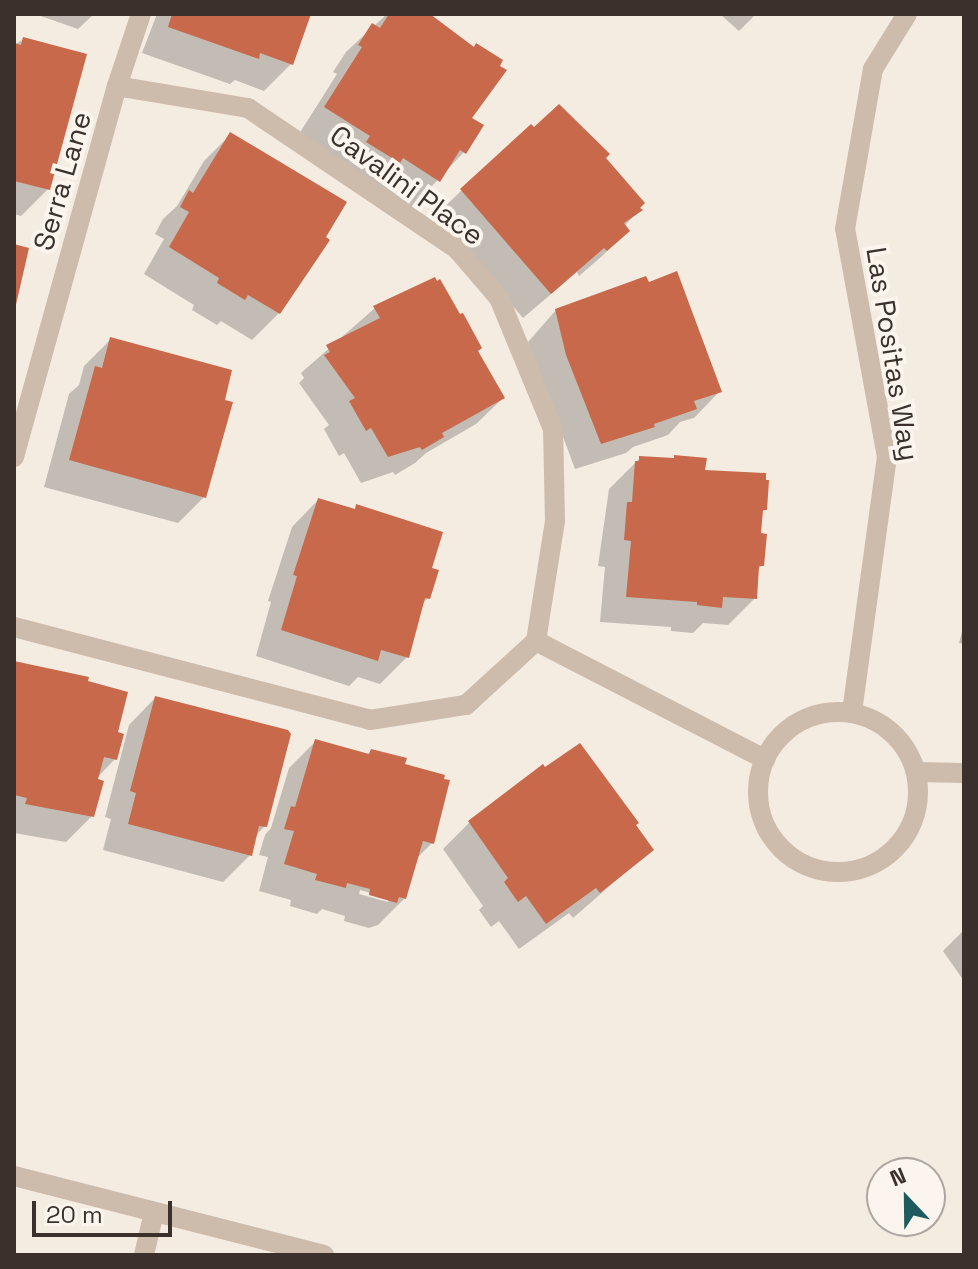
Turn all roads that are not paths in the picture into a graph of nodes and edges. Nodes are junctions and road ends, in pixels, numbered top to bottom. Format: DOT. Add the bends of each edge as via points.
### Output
graph roads {
  1 [pos="141,14"];
  2 [pos="907,14"];
  3 [pos="117,86"];
  4 [pos="14,457"];
  5 [pos="14,627"];
  6 [pos="536,641"];
  7 [pos="852,712"];
  8 [pos="765,759"];
  9 [pos="917,772"];
  10 [pos="964,773"];
  11 [pos="14,1176"];
  12 [pos="154,1212"];
  13 [pos="144,1255"];
  14 [pos="324,1255"];
  1 -- 3 [label="street, Serra Lane"];
  2 -- 7 [label="street, Las Positas Way" via="873,69 845,229 887,457"];
  3 -- 4 [label="street, Serra Lane"];
  3 -- 6 [label="street, Cavalini Place" via="248,108 457,249 499,298 553,429 555,521"];
  5 -- 6 [label="street" via="370,720 466,705"];
  6 -- 8 [label="street"];
  7 -- 8 [label="street" via="810,717 776,742"];
  7 -- 9 [label="street" via="893,733"];
  8 -- 9 [label="street" via="759,796 768,832 784,852 806,866 830,872 856,871 899,845 913,823 919,798"];
  9 -- 10 [label="street"];
  11 -- 12 [label="street"];
  12 -- 13 [label="street"];
  12 -- 14 [label="street"];
}
